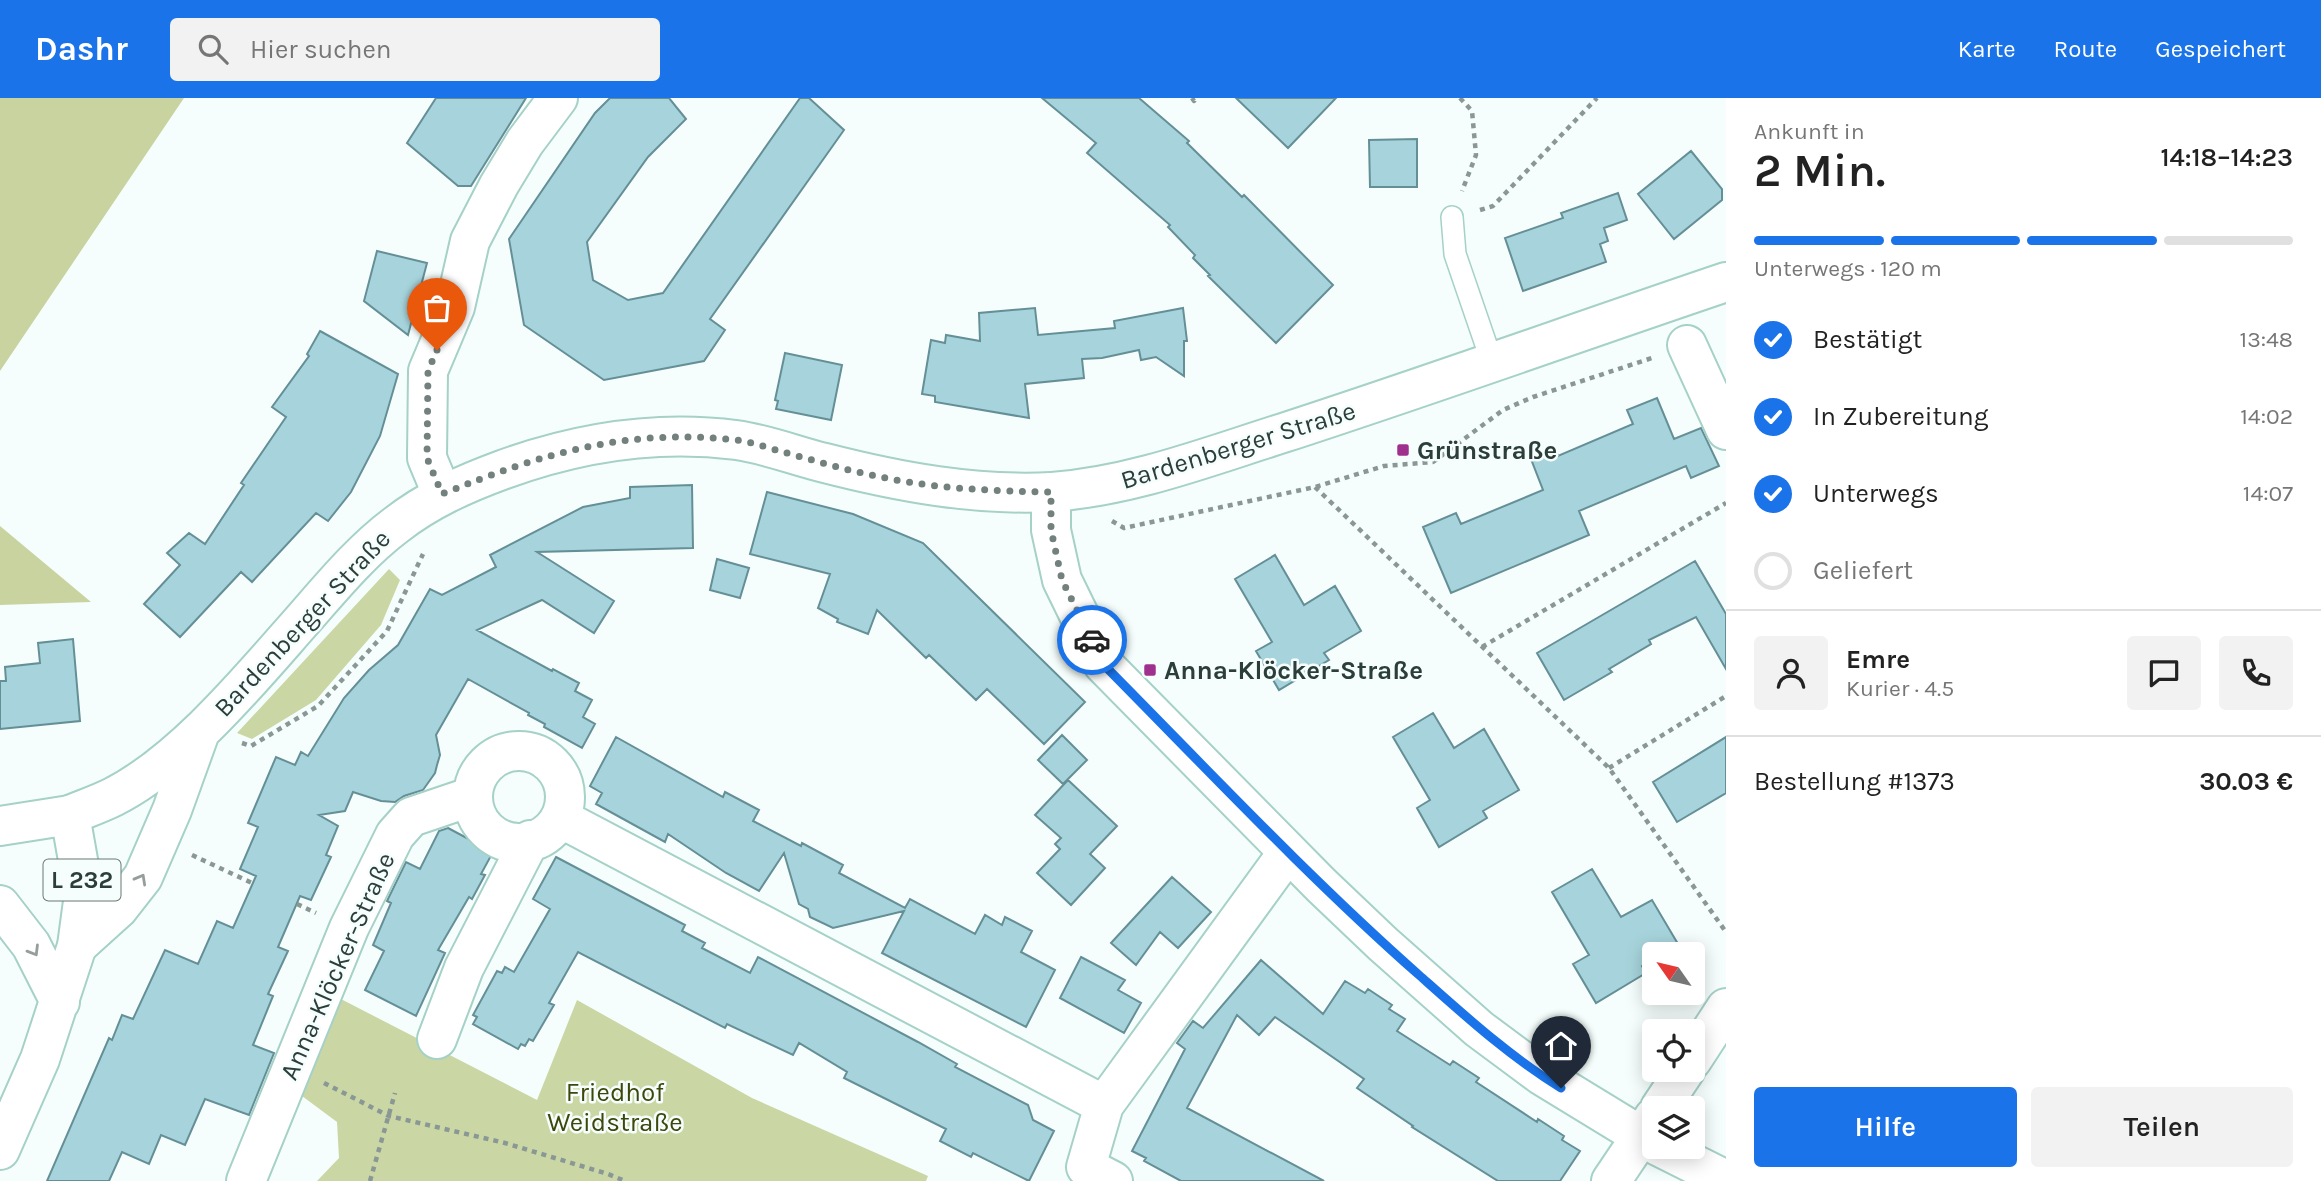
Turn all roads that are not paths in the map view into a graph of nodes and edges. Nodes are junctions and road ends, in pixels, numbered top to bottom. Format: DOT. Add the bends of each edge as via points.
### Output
graph roads {
  1 [pos="558,98"];
  2 [pos="1452,217"];
  3 [pos="1726,282"];
  4 [pos="1688,345"];
  5 [pos="1492,362"];
  6 [pos="1726,430"];
  7 [pos="1051,492"];
  8 [pos="442,494"];
  9 [pos="201,730"];
  10 [pos="473,796"];
  11 [pos="70,814"];
  12 [pos="0,826"];
  13 [pos="545,829"];
  14 [pos="1288,852"];
  15 [pos="0,905"];
  16 [pos="77,946"];
  17 [pos="60,1002"];
  18 [pos="1726,1008"];
  19 [pos="437,1039"];
  20 [pos="1705,1040"];
  21 [pos="1104,1105"];
  22 [pos="1642,1125"];
  23 [pos="1642,1143"];
  24 [pos="0,1150"];
  25 [pos="1695,1159"];
  26 [pos="1093,1177"];
  27 [pos="1726,1180"];
  28 [pos="246,1181"];
  29 [pos="1611,1181"];
  1 -- 8 [label="street" via="525,142 470,242 455,307 428,371 427,458"];
  2 -- 5 [label="lane" via="1455,254"];
  3 -- 5 [label="street, Bardenberger Straße"];
  4 -- 6 [label="street"];
  5 -- 7 [label="street, Bardenberger Straße" via="1132,481"];
  7 -- 8 [label="street, Bardenberger Straße" via="946,489 880,477 741,440 690,436 628,439 559,452"];
  7 -- 14 [label="street" via="1051,530 1062,580 1103,664"];
  8 -- 9 [label="street, Bardenberger Straße" via="395,525 338,578"];
  9 -- 11 [label="street, Bardenberger Straße" via="131,786"];
  16 -- 9 [label="street, one-way" via="118,909 143,877"];
  10 -- 13 [label="street" via="477,816 495,837 510,842"];
  10 -- 13 [label="street" via="476,780 490,761 504,753 527,751 542,756 558,772 565,803"];
  10 -- 28 [label="street, Anna-Klöcker-Straße" via="411,817 395,835 349,928"];
  11 -- 12 [label="street, L 232"];
  11 -- 16 [label="street, L 232" via="84,894"];
  13 -- 19 [label="street" via="464,968"];
  13 -- 21 [label="street"];
  14 -- 21 [label="street"];
  14 -- 22 [label="street" via="1479,1029 1541,1075"];
  15 -- 17 [label="street, one-way" via="31,945"];
  16 -- 17 [label="street, L 232"];
  17 -- 24 [label="street, L 232"];
  18 -- 20 [label="street"];
  21 -- 26 [label="street"];
  23 -- 29 [label="street"];
  25 -- 27 [label="street"];
}
